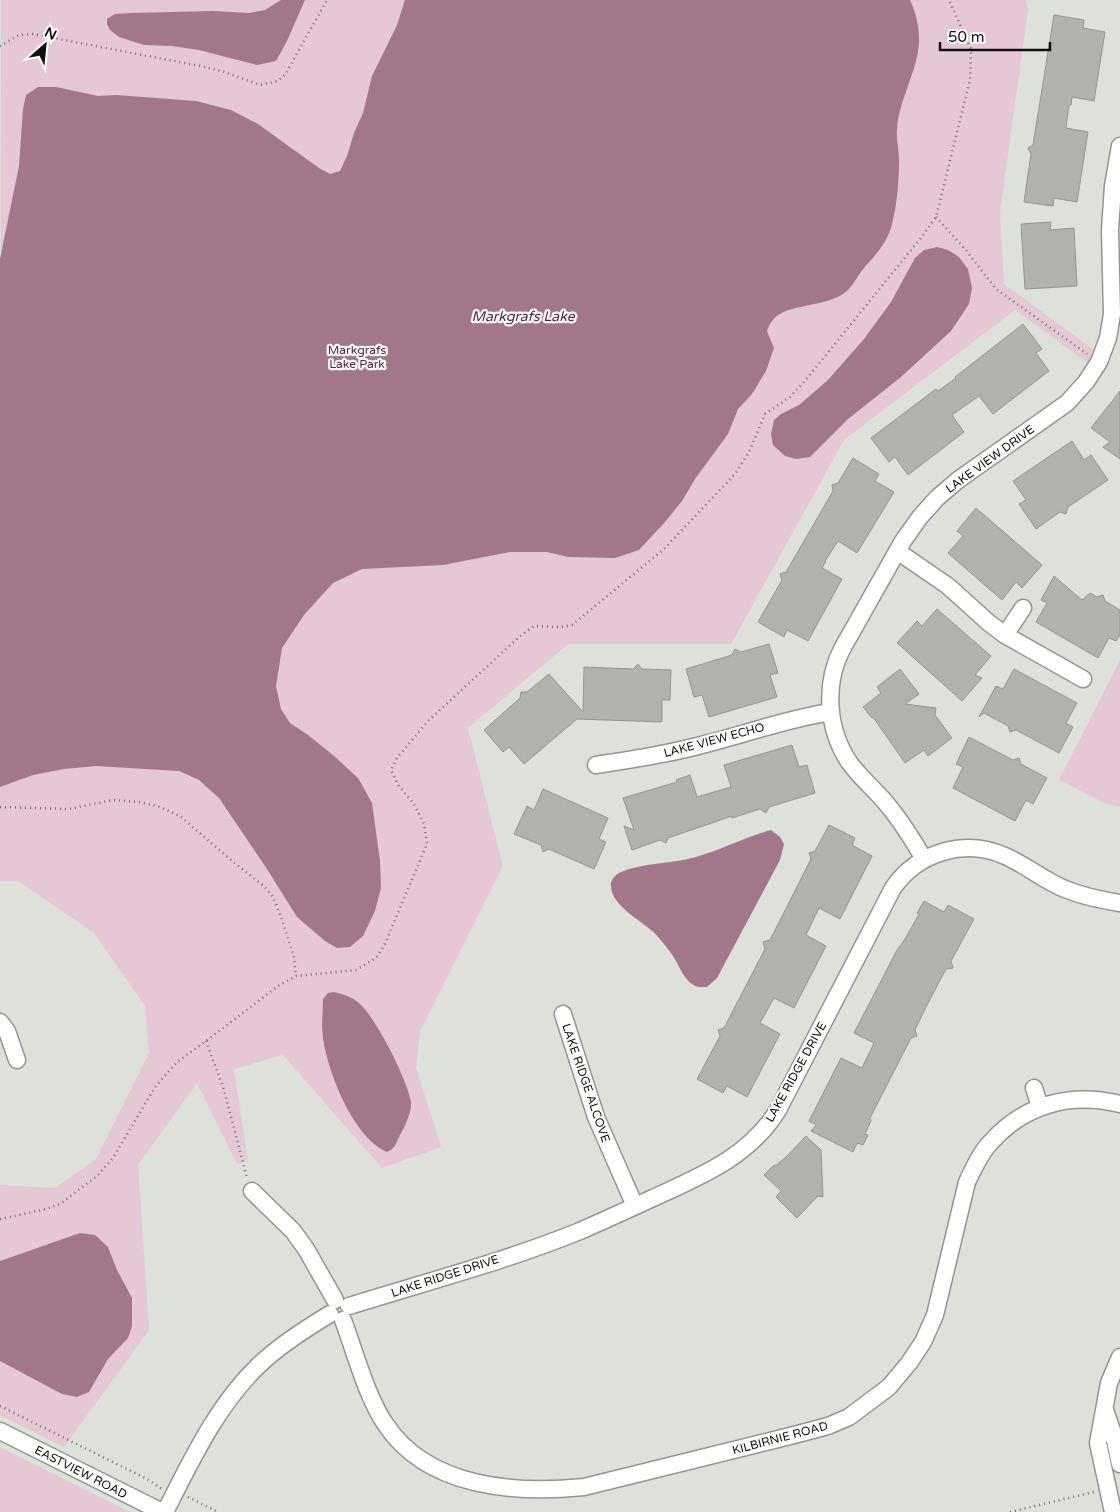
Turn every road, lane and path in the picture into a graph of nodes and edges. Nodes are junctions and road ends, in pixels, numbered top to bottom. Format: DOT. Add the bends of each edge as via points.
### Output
graph roads {
  1 [pos="327,0"];
  2 [pos="949,0"];
  3 [pos="0,46"];
  4 [pos="1119,153"];
  5 [pos="936,216"];
  6 [pos="1099,362"];
  7 [pos="897,551"];
  8 [pos="1023,608"];
  9 [pos="1005,635"];
  10 [pos="1083,679"];
  11 [pos="831,712"];
  12 [pos="596,765"];
  13 [pos="0,807"];
  14 [pos="924,859"];
  15 [pos="1120,903"];
  16 [pos="296,976"];
  17 [pos="563,1014"];
  18 [pos="0,1022"];
  19 [pos="206,1041"];
  20 [pos="17,1060"];
  21 [pos="1034,1088"];
  22 [pos="1120,1104"];
  23 [pos="1040,1107"];
  24 [pos="252,1192"];
  25 [pos="635,1206"];
  26 [pos="0,1219"];
  27 [pos="339,1310"];
  28 [pos="1120,1357"];
  29 [pos="0,1406"];
  30 [pos="1104,1408"];
  31 [pos="0,1431"];
  32 [pos="1120,1464"];
  33 [pos="158,1487"];
  34 [pos="1094,1492"];
  35 [pos="194,1499"];
  36 [pos="163,1512"];
  37 [pos="218,1512"];
  38 [pos="1010,1512"];
  39 [pos="1113,1512"];
  1 -- 3 [label="path" via="285,75 269,84 260,85 200,66 33,34 19,35"];
  2 -- 5 [label="path" via="971,49 970,80"];
  4 -- 6 [label="street, LAKE VIEW DRIVE" via="1110,230 1112,314"];
  5 -- 6 [label="path" via="996,289"];
  5 -- 16 [label="path" via="804,382 790,397 765,414 750,450 736,472 663,550 572,625 534,626 518,636 428,721 391,770 424,824 427,844 384,946 376,958 356,970"];
  6 -- 7 [label="street, LAKE VIEW DRIVE" via="1067,403 944,492 916,521"];
  7 -- 9 [label="street" via="948,586"];
  7 -- 11 [label="street, LAKE VIEW DRIVE" via="837,660 831,689"];
  8 -- 9 [label="street"];
  9 -- 10 [label="street"];
  11 -- 12 [label="street, LAKE VIEW ECHO" via="792,719 691,748"];
  11 -- 14 [label="street, LAKE VIEW DRIVE" via="835,734 847,758 891,809"];
  13 -- 16 [label="path" via="69,809 113,800 140,802 180,816 273,897 294,957"];
  14 -- 15 [label="street, LAKE RIDGE DRIVE" via="951,850 985,849 1006,856 1064,889"];
  14 -- 25 [label="street, LAKE RIDGE DRIVE" via="893,888 783,1102 763,1130 724,1164"];
  16 -- 19 [label="path"];
  17 -- 25 [label="street, LAKE RIDGE ALCOVE" via="596,1117"];
  18 -- 20 [label="street" via="7,1031"];
  19 -- 24 [label="path" via="224,1090"];
  19 -- 26 [label="path" via="165,1074 97,1176 60,1204"];
  21 -- 23 [label="street"];
  22 -- 23 [label="street, KILBIRNIE ROAD" via="1086,1099 1064,1100"];
  23 -- 27 [label="street, KILBIRNIE ROAD" via="1010,1124 990,1143 967,1182 935,1315 923,1342 889,1387 849,1416 828,1426 584,1487 552,1490 491,1486 446,1473 411,1453 398,1441 375,1406"];
  24 -- 27 [label="street, KILBIRNIE ROAD" via="293,1231"];
  25 -- 27 [label="street, LAKE RIDGE DRIVE" via="528,1250"];
  27 -- 36 [label="street, LAKE RIDGE DRIVE" via="287,1341 258,1365 223,1407"];
  28 -- 30 [label="street" via="1109,1383"];
  29 -- 33 [label="path"];
  30 -- 32 [label="street"];
  30 -- 39 [label="street" via="1098,1443"];
  31 -- 36 [label="street, EASTVIEW ROAD"];
  34 -- 38 [label="path"];
  35 -- 37 [label="path"];
}
